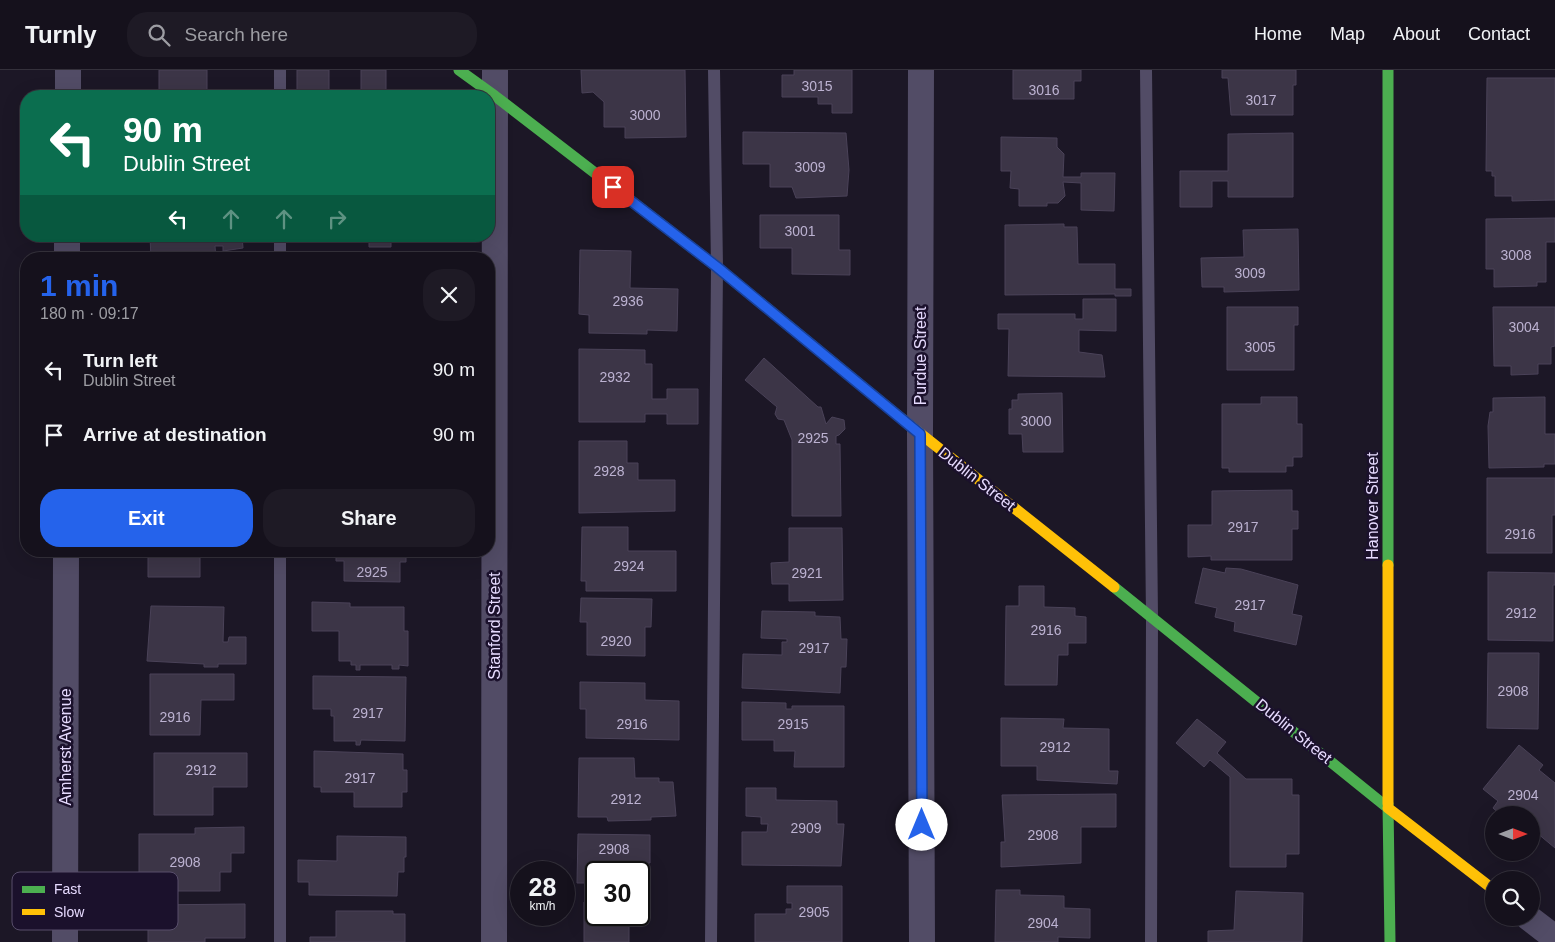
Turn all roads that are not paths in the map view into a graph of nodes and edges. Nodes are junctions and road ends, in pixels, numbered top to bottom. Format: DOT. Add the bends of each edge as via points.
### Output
graph roads {
  1 [pos="68,70"];
  2 [pos="280,70"];
  3 [pos="459,70"];
  4 [pos="495,70"];
  5 [pos="714,70"];
  6 [pos="921,70"];
  7 [pos="1146,70"];
  8 [pos="1388,70"];
  9 [pos="68,90"];
  10 [pos="280,90"];
  11 [pos="487,90"];
  12 [pos="495,96"];
  13 [pos="717,267"];
  14 [pos="920,434"];
  15 [pos="66,557"];
  16 [pos="280,557"];
  17 [pos="494,557"];
  18 [pos="1152,617"];
  19 [pos="1388,808"];
  20 [pos="65,872"];
  21 [pos="1485,883"];
  22 [pos="1539,926"];
  23 [pos="1555,938"];
  24 [pos="280,942"];
  25 [pos="494,942"];
  26 [pos="711,942"];
  27 [pos="922,942"];
  28 [pos="1151,942"];
  29 [pos="1390,942"];
  1 -- 9 [label="street"];
  2 -- 10 [label="lane"];
  3 -- 11 [label="street, Dublin Street"];
  4 -- 12 [label="street, Stanford Street"];
  5 -- 13 [label="lane"];
  6 -- 14 [label="street, Purdue Street"];
  7 -- 18 [label="lane"];
  8 -- 19 [label="street, Hanover Street"];
  12 -- 13 [label="street, Dublin Street"];
  13 -- 14 [label="street, Dublin Street"];
  13 -- 26 [label="lane"];
  14 -- 18 [label="street, Dublin Street"];
  14 -- 27 [label="street, Purdue Street"];
  15 -- 20 [label="street, Amherst Avenue"];
  16 -- 24 [label="lane"];
  17 -- 25 [label="street, Stanford Street"];
  18 -- 19 [label="street, Dublin Street"];
  18 -- 28 [label="lane"];
  19 -- 21 [label="street, Dublin Street"];
  19 -- 29 [label="street, Hanover Street"];
  22 -- 23 [label="street"];
}
